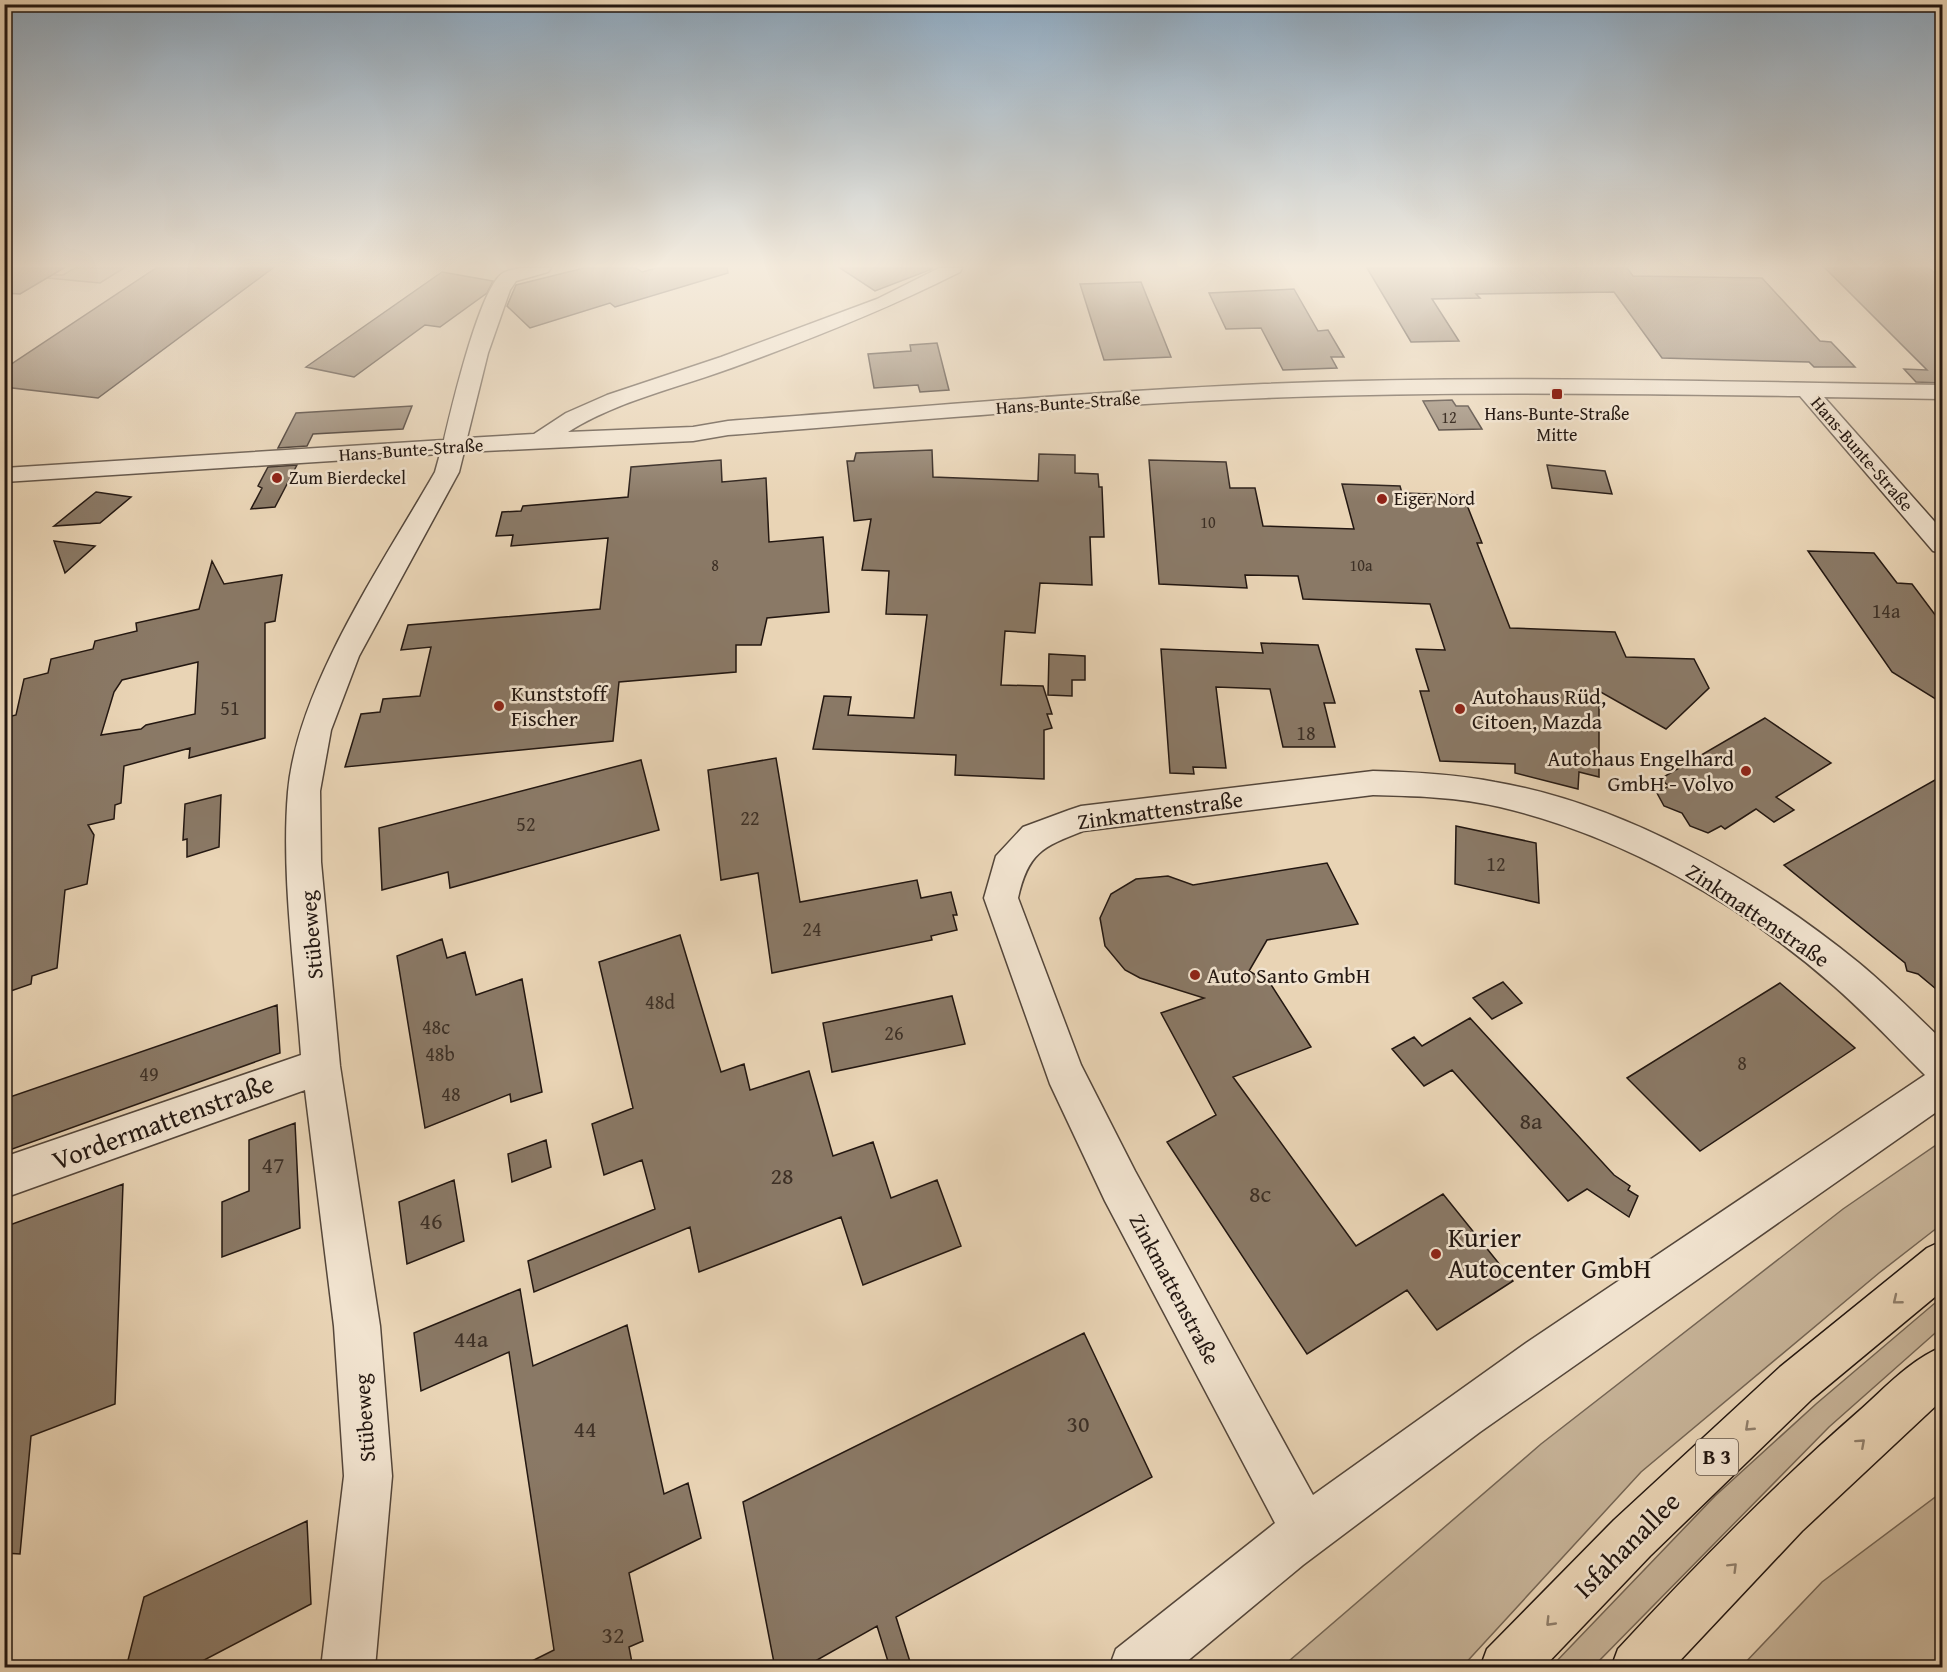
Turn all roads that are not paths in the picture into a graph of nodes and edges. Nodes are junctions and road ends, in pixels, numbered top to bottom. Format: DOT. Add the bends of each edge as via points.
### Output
graph roads {
  1 [pos="480,346"];
  2 [pos="771,346"];
  3 [pos="1805,389"];
  4 [pos="1942,392"];
  5 [pos="657,405"];
  6 [pos="600,407"];
  7 [pos="728,428"];
  8 [pos="598,437"];
  9 [pos="537,441"];
  10 [pos="453,447"];
  11 [pos="4,475"];
  12 [pos="1942,545"];
  13 [pos="1942,1065"];
  14 [pos="321,1066"];
  15 [pos="1942,1086"];
  16 [pos="4,1178"];
  17 [pos="1942,1263"];
  18 [pos="1942,1370"];
  19 [pos="1305,1531"];
  20 [pos="348,1668"];
  21 [pos="1135,1668"];
  22 [pos="1506,1668"];
  23 [pos="1638,1668"];
  1 -- 10 [label="street, Stübeweg"];
  2 -- 5 [label="street" via="729,362"];
  3 -- 4 [label="street, Hans-Bunte-Straße"];
  3 -- 7 [label="street, Hans-Bunte-Straße" via="1500,386 1223,393"];
  3 -- 12 [label="street, Hans-Bunte-Straße"];
  5 -- 6 [label="street"];
  5 -- 7 [label="street, Hans-Bunte-Straße" via="694,425"];
  5 -- 8 [label="street" via="613,421"];
  5 -- 8 [label="street, Hans-Bunte-Straße" via="639,427"];
  6 -- 8 [label="street" via="590,415 588,423"];
  6 -- 9 [label="street" via="573,418"];
  7 -- 8 [label="street, Hans-Bunte-Straße" via="672,436"];
  8 -- 9 [label="street, Hans-Bunte-Straße"];
  9 -- 10 [label="street, Hans-Bunte-Straße"];
  10 -- 11 [label="street, Hans-Bunte-Straße"];
  10 -- 14 [label="street, Stübeweg" via="440,488 345,656 311,749 304,791 304,853"];
  13 -- 19 [label="street, Zinkmattenstraße" via="1834,964 1732,892 1634,839 1536,804 1467,788 1413,782 1373,783 1081,819 1035,837 1008,866 1001,898 1064,1071 1120,1186"];
  14 -- 16 [label="street, Vordermattenstraße"];
  14 -- 20 [label="street, Stübeweg" via="357,1326 368,1476"];
  15 -- 19 [label="street" via="1580,1333"];
  17 -- 22 [label="highway, Isfahanallee / B 3, one-way" via="1797,1383 1632,1538"];
  23 -- 18 [label="highway, one-way" via="1691,1608 1818,1482"];
  19 -- 21 [label="street"];
}
